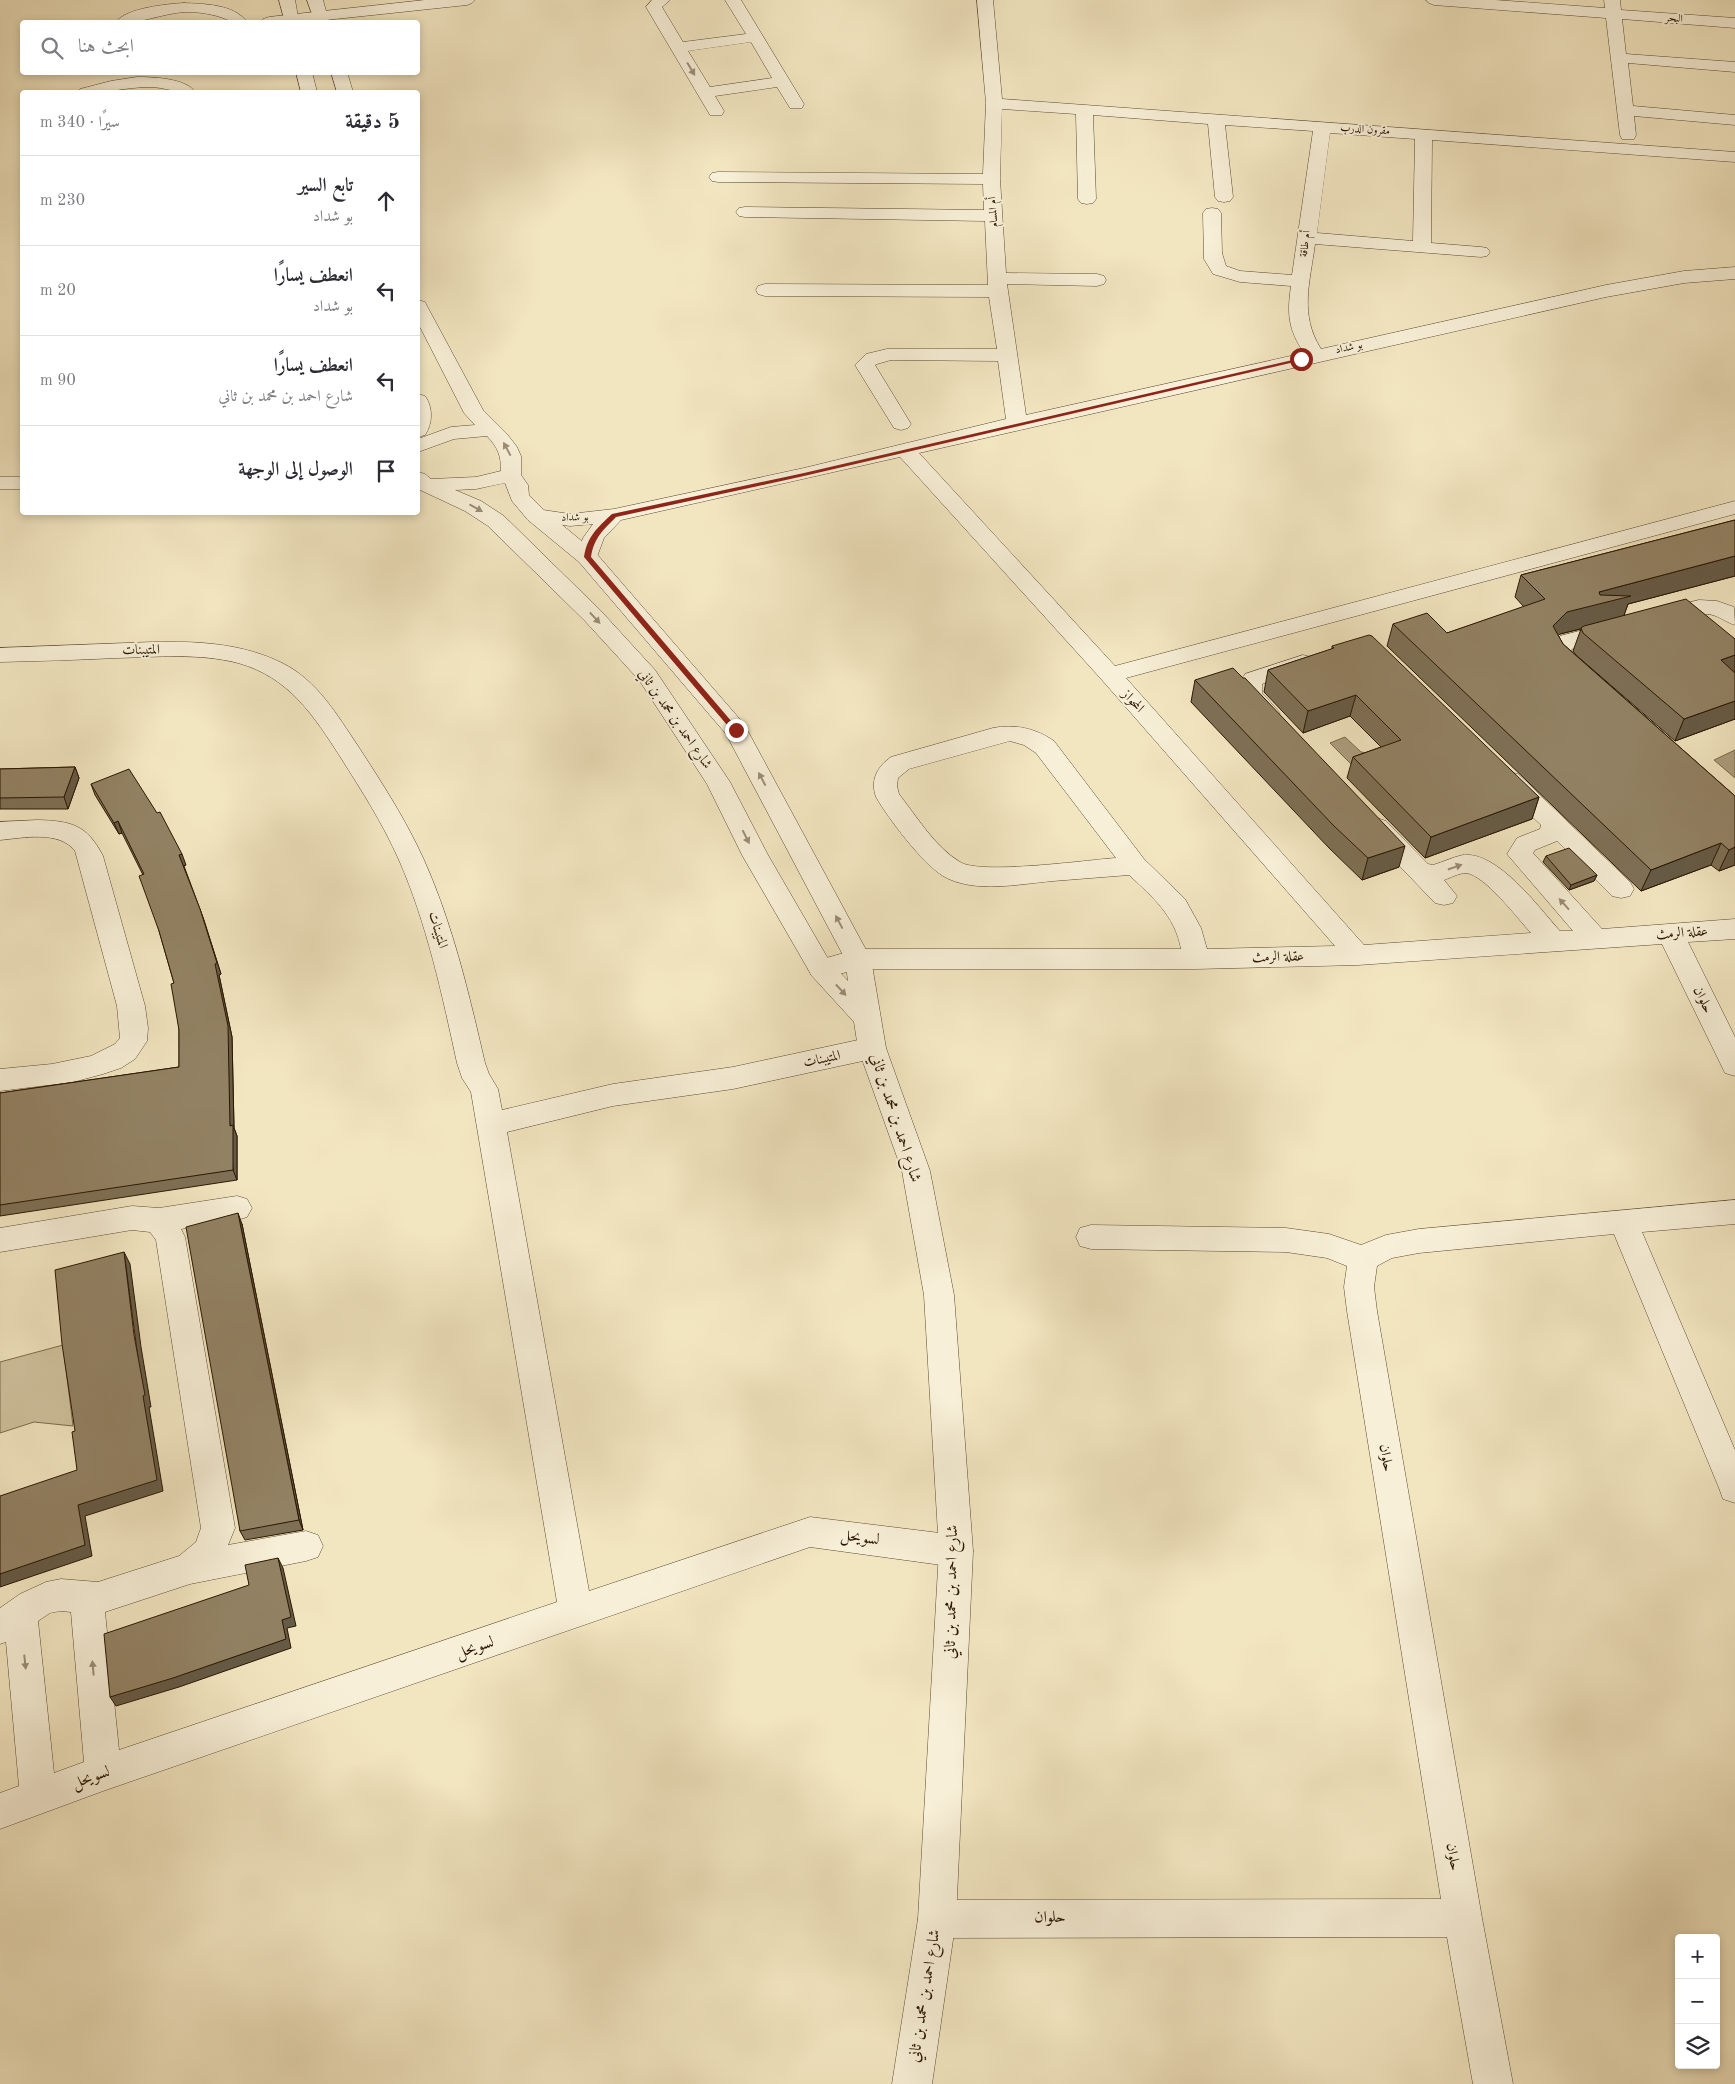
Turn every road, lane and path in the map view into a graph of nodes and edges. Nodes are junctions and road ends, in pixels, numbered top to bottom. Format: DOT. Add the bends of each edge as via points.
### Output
graph roads {
  1 [pos="287,0"];
  2 [pos="315,0"];
  3 [pos="467,0"];
  4 [pos="662,0"];
  5 [pos="733,0"];
  6 [pos="985,0"];
  7 [pos="1434,0"];
  8 [pos="1612,7"];
  9 [pos="321,19"];
  10 [pos="129,20"];
  11 [pos="215,20"];
  12 [pos="229,20"];
  13 [pos="237,20"];
  14 [pos="292,20"];
  15 [pos="306,20"];
  16 [pos="1735,23"];
  17 [pos="756,37"];
  18 [pos="678,48"];
  19 [pos="1620,58"];
  20 [pos="1735,67"];
  21 [pos="305,75"];
  22 [pos="340,75"];
  23 [pos="781,81"];
  24 [pos="94,90"];
  25 [pos="182,90"];
  26 [pos="308,90"];
  27 [pos="344,90"];
  28 [pos="705,93"];
  29 [pos="994,103"];
  30 [pos="796,104"];
  31 [pos="1084,110"];
  32 [pos="1626,110"];
  33 [pos="716,111"];
  34 [pos="1216,120"];
  35 [pos="1735,120"];
  36 [pos="1322,128"];
  37 [pos="1424,134"];
  38 [pos="1628,135"];
  39 [pos="1735,157"];
  40 [pos="718,177"];
  41 [pos="991,179"];
  42 [pos="1224,197"];
  43 [pos="1087,199"];
  44 [pos="745,212"];
  45 [pos="1212,213"];
  46 [pos="994,216"];
  47 [pos="1307,238"];
  48 [pos="1422,247"];
  49 [pos="1481,252"];
  50 [pos="1735,273"];
  51 [pos="1097,280"];
  52 [pos="1301,281"];
  53 [pos="998,284"];
  54 [pos="765,290"];
  55 [pos="420,310"];
  56 [pos="1006,355"];
  57 [pos="1316,356"];
  58 [pos="420,406"];
  59 [pos="420,422"];
  60 [pos="901,424"];
  61 [pos="1017,424"];
  62 [pos="491,430"];
  63 [pos="420,445"];
  64 [pos="905,450"];
  65 [pos="512,475"];
  66 [pos="420,481"];
  67 [pos="420,481"];
  68 [pos="20,482"];
  69 [pos="0,483"];
  70 [pos="1735,507"];
  71 [pos="536,515"];
  72 [pos="614,515"];
  73 [pos="588,557"];
  74 [pos="1735,618"];
  75 [pos="1327,653"];
  76 [pos="0,655"];
  77 [pos="1110,675"];
  78 [pos="1594,686"];
  79 [pos="1285,731"];
  80 [pos="1490,761"];
  81 [pos="1360,809"];
  82 [pos="1554,823"];
  83 [pos="0,831"];
  84 [pos="1135,865"];
  85 [pos="1421,873"];
  86 [pos="1621,889"];
  87 [pos="1444,896"];
  88 [pos="1735,929"];
  89 [pos="1671,935"];
  90 [pos="1595,938"];
  91 [pos="1553,941"];
  92 [pos="1358,955"];
  93 [pos="1196,958"];
  94 [pos="858,959"];
  95 [pos="821,969"];
  96 [pos="870,1033"];
  97 [pos="1735,1065"];
  98 [pos="0,1080"];
  99 [pos="491,1124"];
  100 [pos="237,1208"];
  101 [pos="1735,1212"];
  102 [pos="159,1220"];
  103 [pos="1623,1221"];
  104 [pos="1091,1237"];
  105 [pos="0,1240"];
  106 [pos="1363,1259"];
  107 [pos="1735,1488"];
  108 [pos="306,1546"];
  109 [pos="956,1551"];
  110 [pos="189,1568"];
  111 [pos="87,1599"];
  112 [pos="576,1613"];
  113 [pos="10,1621"];
  114 [pos="103,1773"];
  115 [pos="38,1798"];
  116 [pos="0,1811"];
  117 [pos="937,1918"];
  118 [pos="1463,1918"];
  119 [pos="912,2084"];
  120 [pos="1494,2084"];
  1 -- 14 [label="street"];
  2 -- 9 [label="street"];
  3 -- 9 [label="street"];
  4 -- 18 [label="street" via="654,7"];
  5 -- 17 [label="street"];
  6 -- 29 [label="street, أم المسام"];
  7 -- 8 [label="street, البحر"];
  8 -- 16 [label="street, البحر"];
  8 -- 19 [label="street"];
  9 -- 15 [label="street"];
  10 -- 13 [label="street" via="153,10 189,5 221,9"];
  11 -- 12 [label="street"];
  17 -- 18 [label="street"];
  17 -- 23 [label="street"];
  18 -- 28 [label="street, one-way"];
  19 -- 20 [label="street"];
  19 -- 32 [label="street"];
  21 -- 26 [label="street"];
  22 -- 27 [label="street"];
  23 -- 28 [label="street"];
  23 -- 30 [label="street"];
  24 -- 25 [label="street" via="143,83"];
  28 -- 33 [label="street"];
  29 -- 31 [label="street, مقرون الدرب"];
  29 -- 41 [label="street, أم المسام"];
  31 -- 34 [label="street, مقرون الدرب"];
  31 -- 43 [label="street"];
  32 -- 35 [label="street"];
  32 -- 38 [label="street"];
  34 -- 36 [label="street, مقرون الدرب"];
  34 -- 42 [label="street"];
  36 -- 37 [label="street, مقرون الدرب"];
  36 -- 47 [label="street, أم طاقة"];
  37 -- 39 [label="street, مقرون الدرب"];
  37 -- 48 [label="street"];
  40 -- 41 [label="street"];
  41 -- 46 [label="street, أم المسام"];
  44 -- 46 [label="street"];
  45 -- 52 [label="street" via="1214,262 1219,271 1233,276"];
  46 -- 53 [label="street, أم المسام"];
  47 -- 48 [label="street"];
  47 -- 52 [label="street, أم طاقة"];
  48 -- 49 [label="street"];
  50 -- 57 [label="street, بو شداد" via="1650,282"];
  51 -- 53 [label="street"];
  52 -- 57 [label="street, أم طاقة" via="1298,324 1303,338"];
  53 -- 54 [label="street"];
  53 -- 56 [label="street, أم المسام"];
  55 -- 62 [label="street, شارع احمد بن محمد بن ثاني" via="467,403 480,422"];
  56 -- 60 [label="street" via="890,354 867,361 865,365"];
  56 -- 61 [label="street, أم المسام"];
  57 -- 61 [label="street, بو شداد"];
  58 -- 59 [label="street"];
  61 -- 64 [label="street, بو شداد"];
  62 -- 63 [label="street" via="451,433"];
  65 -- 62 [label="street, شارع احمد بن محمد بن ثاني, one-way" via="507,447"];
  64 -- 72 [label="street, بو شداد"];
  64 -- 77 [label="street, المحواز"];
  65 -- 66 [label="street" via="476,483 441,485"];
  65 -- 71 [label="street, شارع احمد بن محمد بن ثاني" via="519,497"];
  67 -- 95 [label="street, شارع احمد بن محمد بن ثاني, one-way" via="473,506 496,521 593,616 647,676 718,782 755,855"];
  68 -- 69 [label="street"];
  70 -- 77 [label="street"];
  71 -- 72 [label="street, بو شداد" via="570,520"];
  71 -- 73 [label="street, شارع احمد بن محمد بن ثاني"];
  72 -- 73 [label="street, بو شداد" via="596,532"];
  94 -- 73 [label="street, شارع احمد بن محمد بن ثاني, one-way" via="736,730"];
  74 -- 78 [label="street" via="1715,606 1702,606 1568,641 1559,648 1565,660"];
  75 -- 79 [label="street" via="1253,679 1249,686 1251,695"];
  76 -- 99 [label="street, المتيبنات" via="209,650 260,662 300,684 326,716 412,859 444,947 472,1063 476,1078 484,1089"];
  77 -- 92 [label="street, المحواز"];
  80 -- 82 [label="street"];
  81 -- 85 [label="street"];
  82 -- 86 [label="street"];
  90 -- 82 [label="street, one-way" via="1520,854 1526,844 1551,834"];
  83 -- 98 [label="street" via="61,830 82,841 90,856 134,1022 133,1040 127,1051 112,1060 89,1068"];
  84 -- 84 [label="street" via="1045,747 1024,735 994,736 900,764 890,770 885,780 884,789 888,797 952,869 973,876 995,877"];
  84 -- 93 [label="street" via="1183,914 1193,938"];
  85 -- 87 [label="street"];
  85 -- 91 [label="street, one-way" via="1434,874 1464,864 1481,868 1502,883"];
  88 -- 89 [label="street, عقلة الرمث"];
  89 -- 90 [label="street, عقلة الرمث"];
  89 -- 97 [label="street, حلوان"];
  90 -- 91 [label="street, عقلة الرمث"];
  91 -- 92 [label="street, عقلة الرمث"];
  92 -- 93 [label="street, عقلة الرمث"];
  93 -- 94 [label="street, عقلة الرمث"];
  94 -- 95 [label="street, عقلة الرمث"];
  94 -- 96 [label="street, شارع احمد بن محمد بن ثاني"];
  95 -- 96 [label="street, شارع احمد بن محمد بن ثاني, one-way"];
  96 -- 99 [label="street, المتيبنات" via="733,1078 613,1095"];
  96 -- 109 [label="street, شارع احمد بن محمد بن ثاني" via="916,1171 939,1294"];
  99 -- 112 [label="street"];
  100 -- 102 [label="street"];
  101 -- 103 [label="street"];
  102 -- 105 [label="street" via="132,1218"];
  102 -- 110 [label="street" via="170,1237 218,1528 208,1553"];
  103 -- 106 [label="street" via="1419,1240 1386,1247"];
  103 -- 107 [label="street"];
  104 -- 106 [label="street" via="1286,1240 1329,1246"];
  106 -- 118 [label="street, حلوان" via="1359,1287 1362,1311"];
  108 -- 110 [label="street"];
  109 -- 112 [label="street, لسويحل" via="810,1532"];
  109 -- 117 [label="street, شارع احمد بن محمد بن ثاني"];
  110 -- 111 [label="street" via="110,1596"];
  111 -- 113 [label="street" via="46,1598"];
  114 -- 111 [label="street, one-way"];
  112 -- 114 [label="street, لسويحل"];
  113 -- 115 [label="street, one-way"];
  114 -- 115 [label="street, لسويحل"];
  115 -- 116 [label="street, لسويحل"];
  117 -- 118 [label="street, حلوان"];
  117 -- 119 [label="street, شارع احمد بن محمد بن ثاني"];
  118 -- 120 [label="street, حلوان"];
}
